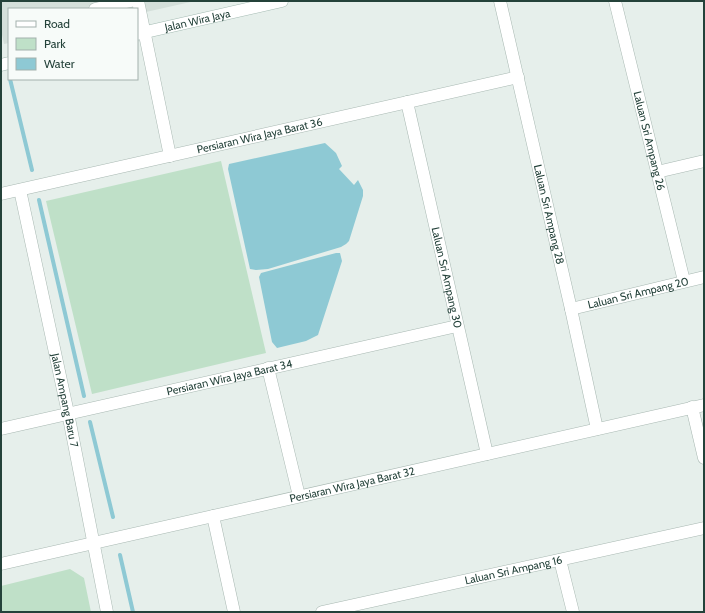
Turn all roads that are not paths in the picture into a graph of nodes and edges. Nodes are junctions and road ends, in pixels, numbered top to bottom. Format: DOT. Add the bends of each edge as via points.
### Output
graph roads {
  1 [pos="131,1"];
  2 [pos="138,1"];
  3 [pos="282,1"];
  4 [pos="500,1"];
  5 [pos="614,1"];
  6 [pos="100,8"];
  7 [pos="141,33"];
  8 [pos="518,77"];
  9 [pos="407,102"];
  10 [pos="170,156"];
  11 [pos="704,161"];
  12 [pos="657,172"];
  13 [pos="20,190"];
  14 [pos="1,194"];
  15 [pos="704,277"];
  16 [pos="684,282"];
  17 [pos="571,309"];
  18 [pos="457,326"];
  19 [pos="268,368"];
  20 [pos="698,406"];
  21 [pos="68,413"];
  22 [pos="1,429"];
  23 [pos="597,429"];
  24 [pos="487,454"];
  25 [pos="704,458"];
  26 [pos="299,496"];
  27 [pos="213,516"];
  28 [pos="704,528"];
  29 [pos="94,543"];
  30 [pos="560,560"];
  31 [pos="1,564"];
  32 [pos="107,612"];
  33 [pos="234,612"];
  34 [pos="322,612"];
  35 [pos="572,612"];
  1 -- 6 [label="street"];
  2 -- 7 [label="street"];
  3 -- 7 [label="street, Jalan Wira Jaya"];
  4 -- 8 [label="street, Laluan Sri Ampang 28"];
  5 -- 12 [label="street, Laluan Sri Ampang 26"];
  7 -- 10 [label="street"];
  8 -- 9 [label="street, Persiaran Wira Jaya Barat 36"];
  8 -- 17 [label="street, Laluan Sri Ampang 28"];
  9 -- 10 [label="street, Persiaran Wira Jaya Barat 36"];
  9 -- 18 [label="street, Laluan Sri Ampang 30"];
  10 -- 13 [label="street, Persiaran Wira Jaya Barat 36"];
  11 -- 12 [label="street"];
  12 -- 16 [label="street, Laluan Sri Ampang 26"];
  13 -- 14 [label="street, Persiaran Wira Jaya Barat 36"];
  13 -- 21 [label="street, Jalan Ampang Baru 7"];
  15 -- 16 [label="street, Laluan Sri Ampang 20"];
  16 -- 17 [label="street, Laluan Sri Ampang 20"];
  17 -- 23 [label="street, Laluan Sri Ampang 28"];
  18 -- 19 [label="street, Persiaran Wira Jaya Barat 34"];
  18 -- 24 [label="street, Laluan Sri Ampang 30"];
  19 -- 21 [label="street, Persiaran Wira Jaya Barat 34"];
  19 -- 26 [label="street"];
  20 -- 23 [label="street, Persiaran Wira Jaya Barat 32"];
  20 -- 25 [label="street"];
  21 -- 22 [label="street, Persiaran Wira Jaya Barat 34"];
  21 -- 29 [label="street, Jalan Ampang Baru 7"];
  23 -- 24 [label="street, Persiaran Wira Jaya Barat 32"];
  24 -- 26 [label="street, Persiaran Wira Jaya Barat 32"];
  26 -- 27 [label="street, Persiaran Wira Jaya Barat 32"];
  27 -- 29 [label="street, Persiaran Wira Jaya Barat 32"];
  27 -- 33 [label="street"];
  28 -- 30 [label="street, Laluan Sri Ampang 16"];
  29 -- 31 [label="street, Persiaran Wira Jaya Barat 32"];
  29 -- 32 [label="street, Jalan Ampang Baru 7"];
  30 -- 34 [label="street, Laluan Sri Ampang 16"];
  30 -- 35 [label="street"];
}
